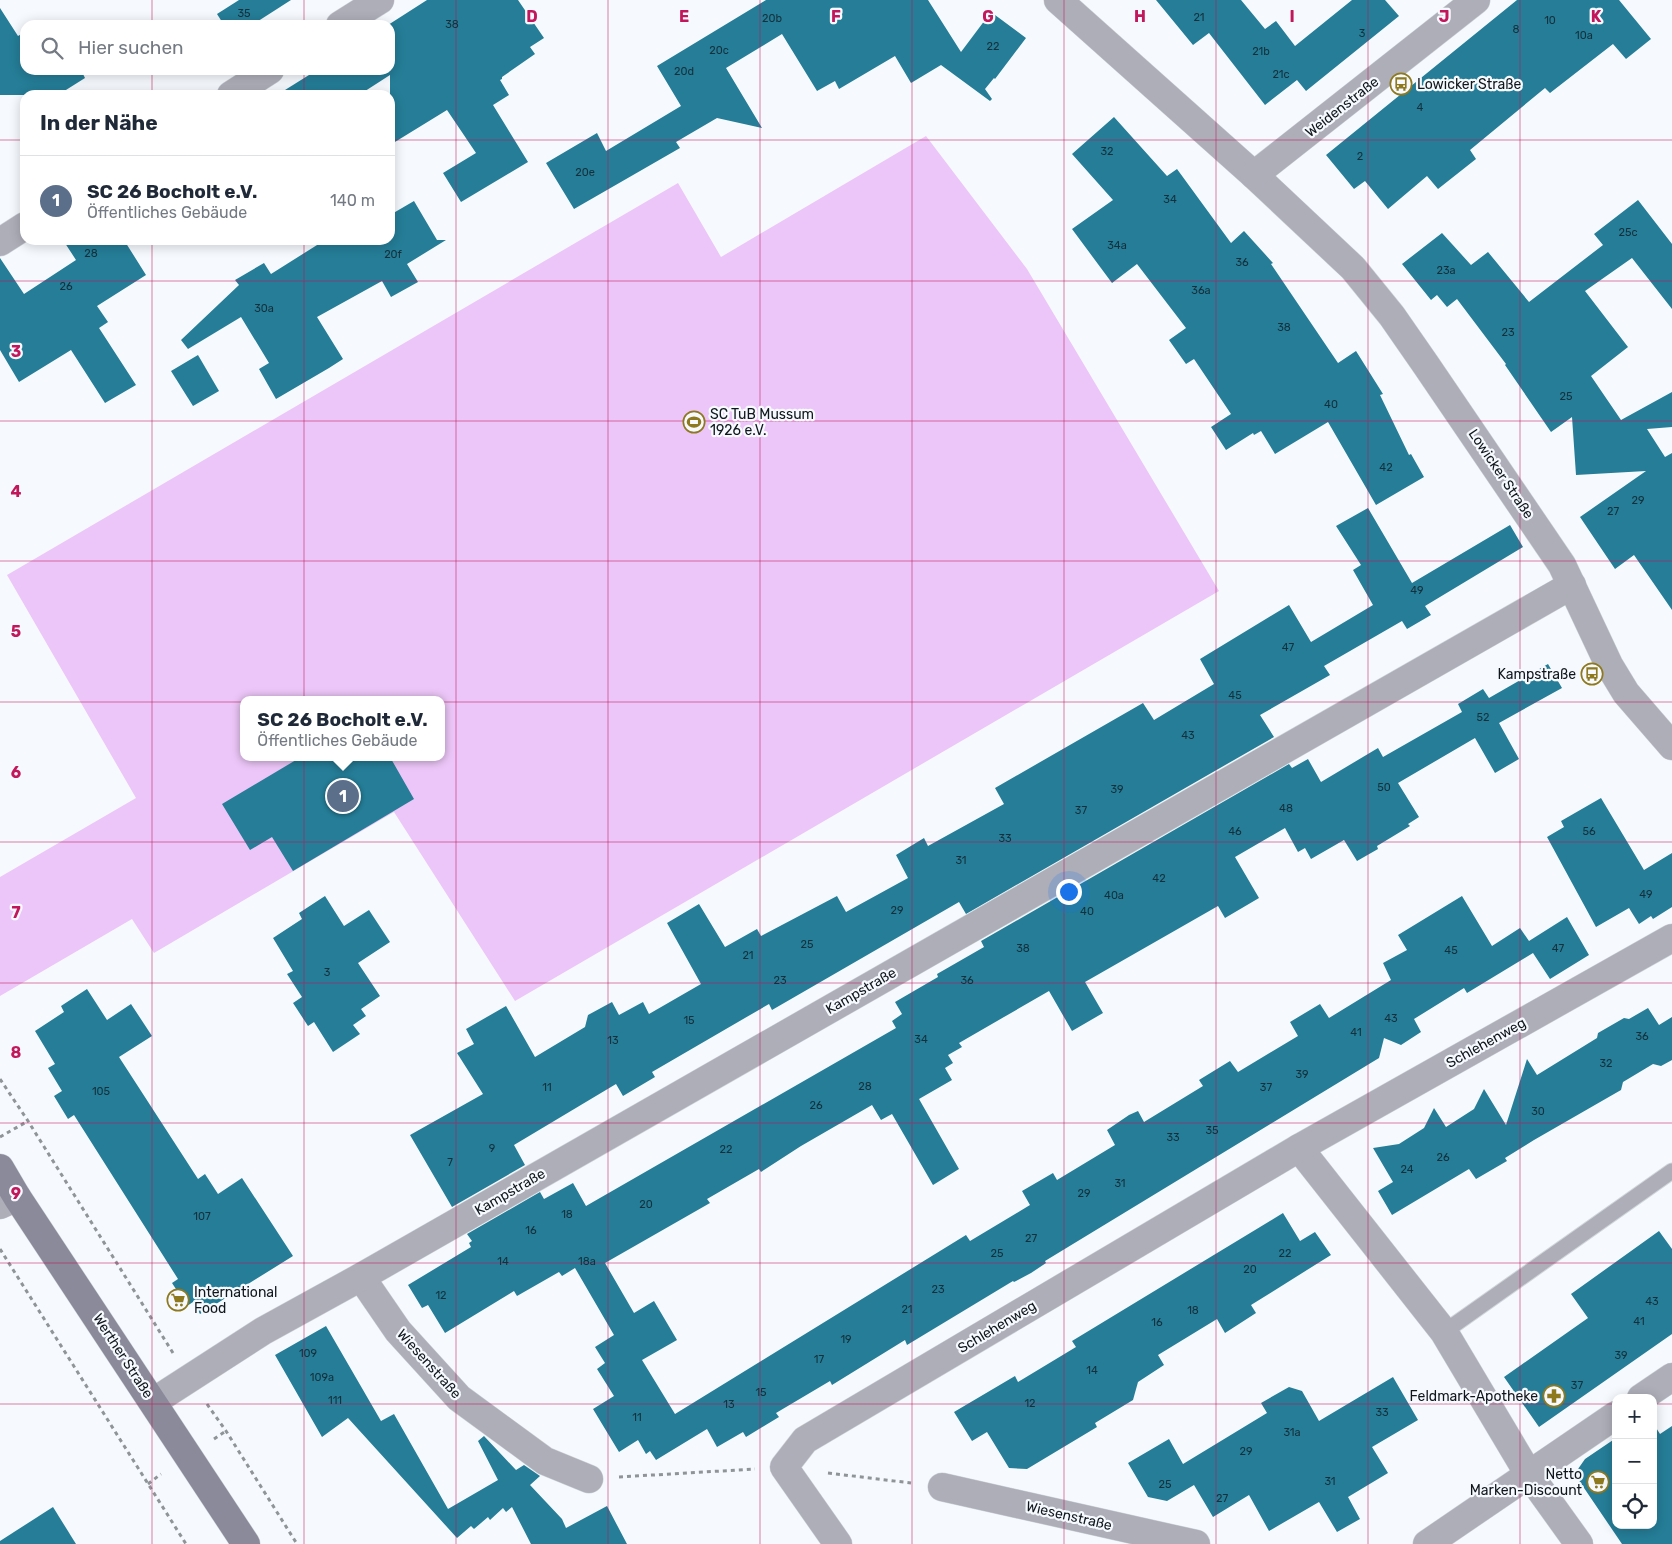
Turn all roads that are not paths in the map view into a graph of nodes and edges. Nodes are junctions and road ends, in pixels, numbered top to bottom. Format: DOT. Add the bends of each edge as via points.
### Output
graph roads {
  1 [pos="380,0"];
  2 [pos="1058,0"];
  3 [pos="1476,0"];
  4 [pos="348,20"];
  5 [pos="262,75"];
  6 [pos="238,90"];
  7 [pos="1254,175"];
  8 [pos="20,229"];
  9 [pos="0,242"];
  10 [pos="1572,584"];
  11 [pos="1672,746"];
  12 [pos="1672,938"];
  13 [pos="1299,1148"];
  14 [pos="0,1168"];
  15 [pos="1672,1171"];
  16 [pos="9,1201"];
  17 [pos="361,1277"];
  18 [pos="1444,1332"];
  19 [pos="1672,1377"];
  20 [pos="1647,1394"];
  21 [pos="153,1402"];
  22 [pos="1612,1417"];
  23 [pos="1528,1473"];
  24 [pos="589,1479"];
  25 [pos="942,1487"];
  26 [pos="246,1544"];
  27 [pos="838,1544"];
  28 [pos="1196,1544"];
  29 [pos="1427,1544"];
  30 [pos="1579,1544"];
  1 -- 4 [label="street"];
  2 -- 7 [label="street, Lowicker Straße"];
  3 -- 7 [label="street, Weidenstraße"];
  5 -- 6 [label="street"];
  7 -- 10 [label="street, Lowicker Straße" via="1352,268 1392,316"];
  8 -- 9 [label="street"];
  10 -- 11 [label="street, Lowicker Straße" via="1609,665 1626,693"];
  10 -- 17 [label="street, Kampstraße"];
  12 -- 13 [label="street, Schlehenweg"];
  13 -- 18 [label="street"];
  13 -- 27 [label="street, Schlehenweg" via="805,1440 784,1467"];
  14 -- 16 [label="main road, Werther Straße"];
  15 -- 18 [label="lane"];
  16 -- 21 [label="main road, Werther Straße"];
  17 -- 21 [label="street, Kampstraße" via="263,1331"];
  17 -- 24 [label="street, Wiesenstraße" via="398,1331 459,1398 545,1461"];
  18 -- 23 [label="street"];
  19 -- 20 [label="street"];
  21 -- 26 [label="main road, Werther Straße"];
  22 -- 23 [label="street"];
  23 -- 29 [label="street"];
  23 -- 30 [label="street"];
  25 -- 28 [label="street, Wiesenstraße"];
}
